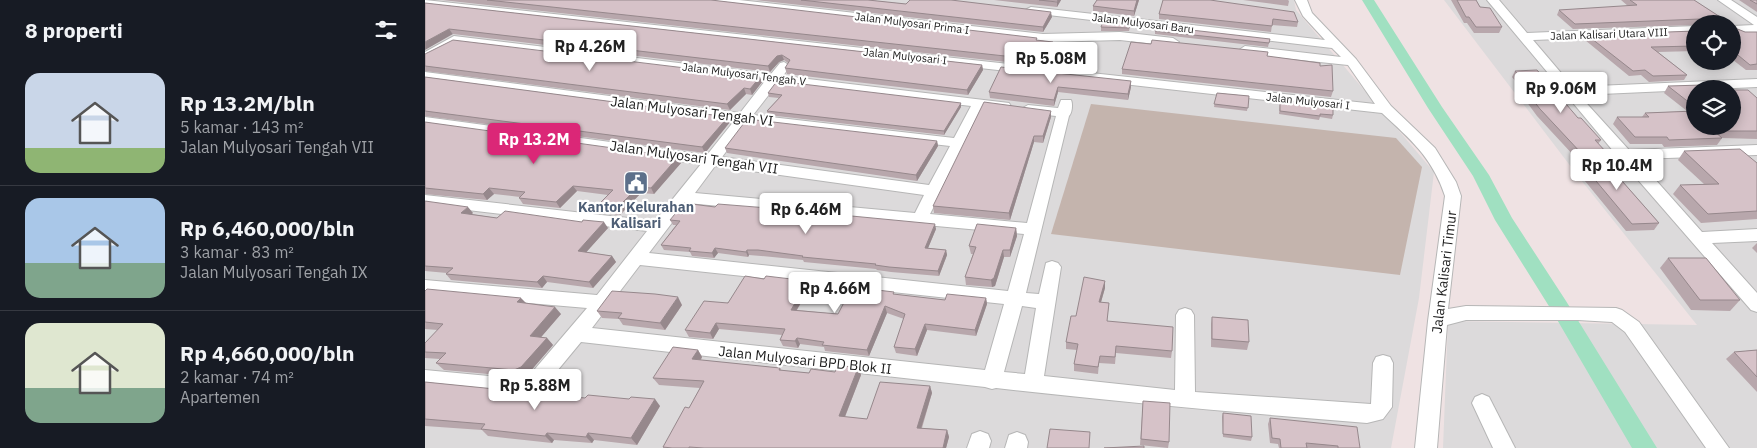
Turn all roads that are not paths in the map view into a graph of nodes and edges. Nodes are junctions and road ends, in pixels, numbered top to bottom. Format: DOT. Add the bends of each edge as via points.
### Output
graph roads {
  1 [pos="711,0"];
  2 [pos="1301,0"];
  3 [pos="1493,0"];
  4 [pos="1724,0"];
  5 [pos="425,2"];
  6 [pos="1018,8"];
  7 [pos="1290,11"];
  8 [pos="1307,14"];
  9 [pos="1757,22"];
  10 [pos="1757,28"];
  11 [pos="1741,29"];
  12 [pos="1686,30"];
  13 [pos="1524,37"];
  14 [pos="1188,44"];
  15 [pos="425,45"];
  16 [pos="441,46"];
  17 [pos="1337,46"];
  18 [pos="1236,50"];
  19 [pos="425,57"];
  20 [pos="1352,62"];
  21 [pos="779,72"];
  22 [pos="425,76"];
  23 [pos="1757,83"];
  24 [pos="1569,92"];
  25 [pos="979,104"];
  26 [pos="1386,110"];
  27 [pos="743,118"];
  28 [pos="425,121"];
  29 [pos="959,143"];
  30 [pos="1757,150"];
  31 [pos="1624,155"];
  32 [pos="712,159"];
  33 [pos="934,191"];
  34 [pos="683,197"];
  35 [pos="425,200"];
  36 [pos="920,218"];
  37 [pos="660,227"];
  38 [pos="1033,229"];
  39 [pos="1757,234"];
  40 [pos="1696,238"];
  41 [pos="636,258"];
  42 [pos="1052,267"];
  43 [pos="425,287"];
  44 [pos="1015,299"];
  45 [pos="602,302"];
  46 [pos="1047,302"];
  47 [pos="1757,305"];
  48 [pos="1185,315"];
  49 [pos="1437,321"];
  50 [pos="577,334"];
  51 [pos="1383,362"];
  52 [pos="425,378"];
  53 [pos="992,381"];
  54 [pos="1033,385"];
  55 [pos="1185,400"];
  56 [pos="1481,403"];
  57 [pos="1425,448"];
  58 [pos="1504,448"];
  59 [pos="1718,448"];
  1 -- 14 [label="street, Jalan Mulyosari Prima I" via="1043,38 1115,36"];
  2 -- 8 [label="street, Jalan Kalisari Timur"];
  3 -- 13 [label="street"];
  4 -- 9 [label="street"];
  5 -- 26 [label="street, Jalan Mulyosari I"];
  6 -- 17 [label="street, Jalan Mulyosari Baru"];
  7 -- 8 [label="street"];
  8 -- 17 [label="street, Jalan Kalisari Timur"];
  10 -- 11 [label="street"];
  12 -- 13 [label="street, Jalan Kalisari Utara VIII"];
  13 -- 24 [label="street"];
  15 -- 16 [label="street, Jalan Mulyosari Tengah V"];
  16 -- 19 [label="street"];
  16 -- 21 [label="street, Jalan Mulyosari Tengah V" via="454,40"];
  17 -- 20 [label="street, Jalan Kalisari Timur"];
  18 -- 20 [label="street"];
  20 -- 26 [label="street, Jalan Kalisari Timur"];
  21 -- 25 [label="street, Jalan Mulyosari Tengah V"];
  21 -- 27 [label="street"];
  22 -- 27 [label="street, Jalan Mulyosari Tengah VI"];
  23 -- 24 [label="street"];
  24 -- 31 [label="street"];
  25 -- 29 [label="street"];
  25 -- 38 [label="street, Jalan Mulyosari Tengah V" via="1066,108"];
  26 -- 49 [label="street, Jalan Kalisari Timur" via="1430,152 1453,196"];
  27 -- 29 [label="street, Jalan Mulyosari Tengah VI"];
  27 -- 32 [label="street"];
  28 -- 32 [label="street, Jalan Mulyosari Tengah VII"];
  29 -- 33 [label="street"];
  30 -- 31 [label="street"];
  31 -- 40 [label="street"];
  32 -- 33 [label="street, Jalan Mulyosari Tengah VII"];
  32 -- 34 [label="street"];
  33 -- 36 [label="street"];
  34 -- 36 [label="street"];
  34 -- 37 [label="street"];
  35 -- 37 [label="street"];
  36 -- 38 [label="street"];
  37 -- 41 [label="street"];
  38 -- 44 [label="street"];
  39 -- 40 [label="street"];
  40 -- 47 [label="street"];
  41 -- 44 [label="street"];
  41 -- 45 [label="street"];
  42 -- 46 [label="street"];
  43 -- 45 [label="street"];
  44 -- 46 [label="street"];
  44 -- 53 [label="street"];
  45 -- 50 [label="street"];
  46 -- 54 [label="street"];
  48 -- 55 [label="street"];
  49 -- 57 [label="street, Jalan Kalisari Timur"];
  49 -- 59 [label="street" via="1466,313 1577,312 1616,316 1632,327"];
  50 -- 52 [label="street" via="539,380 522,388"];
  50 -- 53 [label="street, Jalan Mulyosari BPD Blok II"];
  51 -- 55 [label="street, Jalan Mulyosari BPD Blok II" via="1383,404 1379,410 1367,414"];
  53 -- 54 [label="street, Jalan Mulyosari BPD Blok II"];
  54 -- 55 [label="street, Jalan Mulyosari BPD Blok II"];
  56 -- 58 [label="street"];
}
